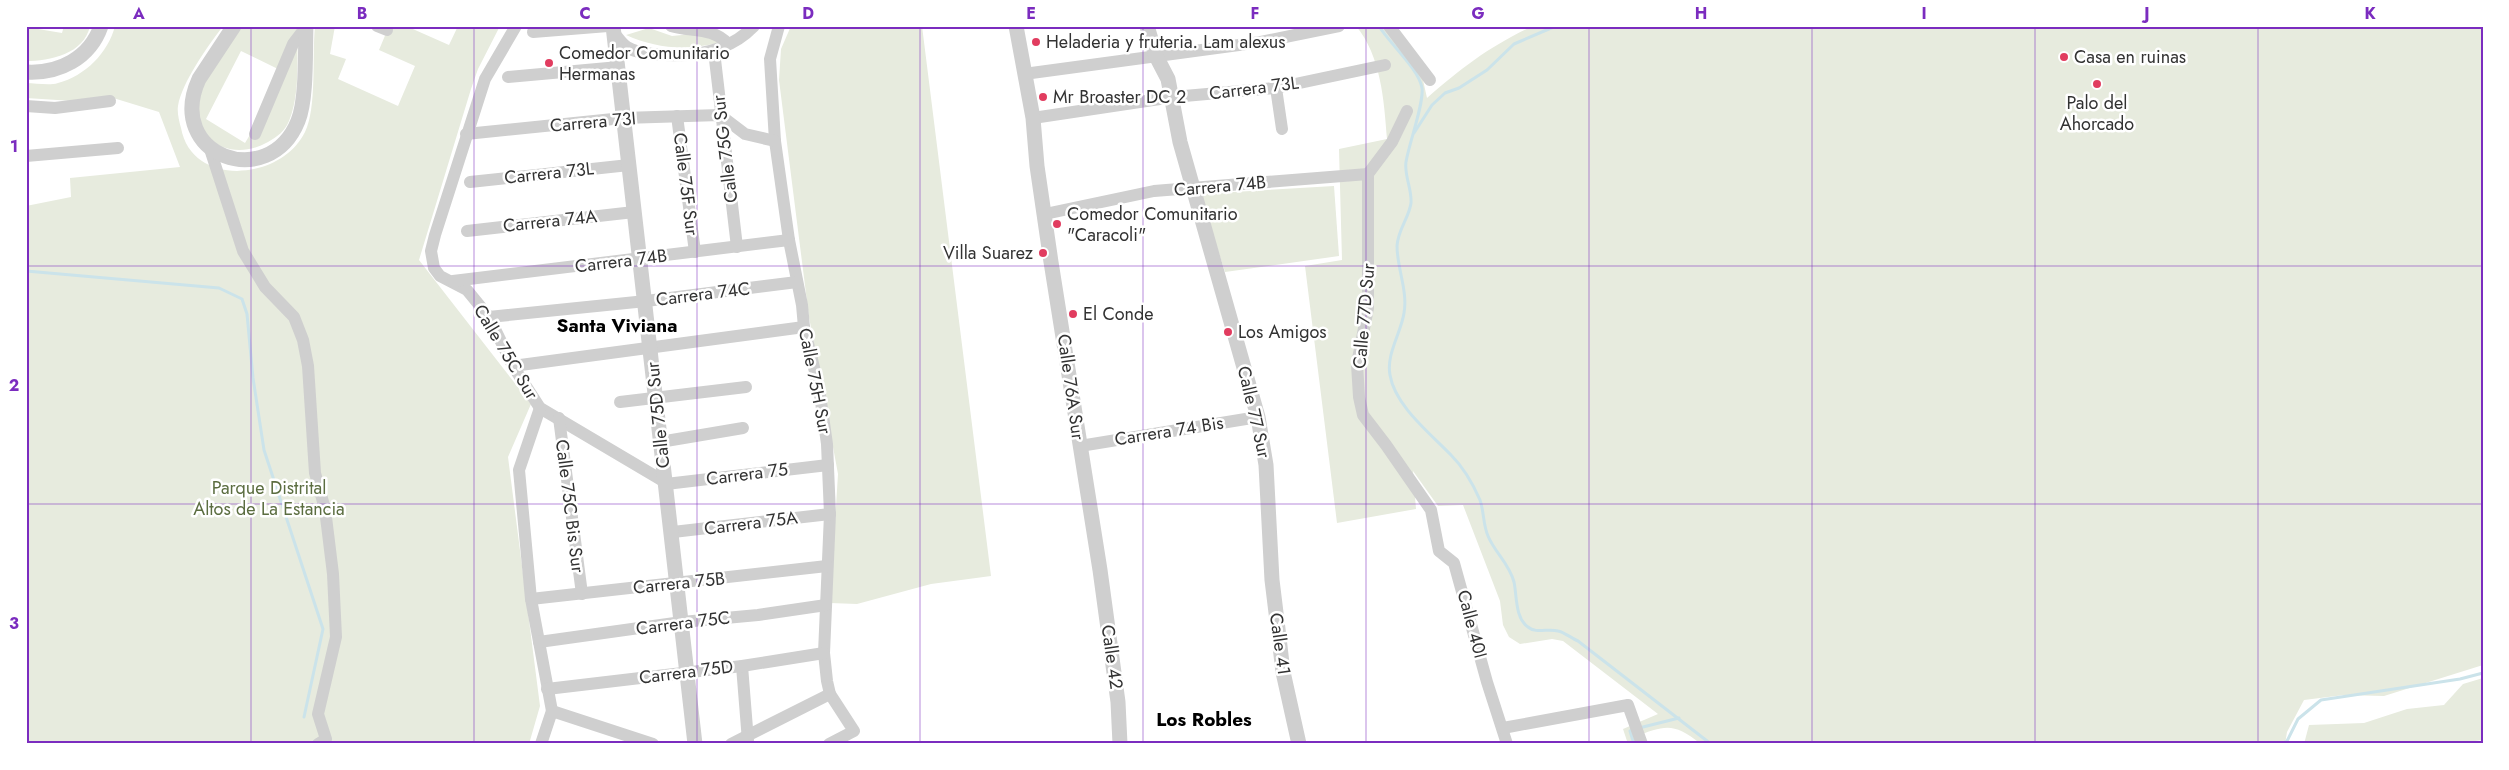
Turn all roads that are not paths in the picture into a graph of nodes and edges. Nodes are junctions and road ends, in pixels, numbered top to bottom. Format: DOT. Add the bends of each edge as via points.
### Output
graph roads {
  1 [pos="101,26"];
  2 [pos="234,26"];
  3 [pos="306,26"];
  4 [pos="516,26"];
  5 [pos="754,26"];
  6 [pos="779,26"];
  7 [pos="1016,26"];
  8 [pos="1147,26"];
  9 [pos="1339,26"];
  10 [pos="1389,26"];
  11 [pos="675,27"];
  12 [pos="611,28"];
  13 [pos="532,32"];
  14 [pos="725,36"];
  15 [pos="714,51"];
  16 [pos="1156,56"];
  17 [pos="1385,65"];
  18 [pos="619,67"];
  19 [pos="26,72"];
  20 [pos="1024,74"];
  21 [pos="508,77"];
  22 [pos="1430,80"];
  23 [pos="1276,88"];
  24 [pos="1173,97"];
  25 [pos="110,101"];
  26 [pos="26,106"];
  27 [pos="1407,111"];
  28 [pos="677,116"];
  29 [pos="720,116"];
  30 [pos="623,118"];
  31 [pos="1033,118"];
  32 [pos="1282,129"];
  33 [pos="255,134"];
  34 [pos="466,134"];
  35 [pos="775,141"];
  36 [pos="118,148"];
  37 [pos="210,149"];
  38 [pos="26,156"];
  39 [pos="628,164"];
  40 [pos="1368,174"];
  41 [pos="470,182"];
  42 [pos="1193,188"];
  43 [pos="634,212"];
  44 [pos="1045,214"];
  45 [pos="467,230"];
  46 [pos="789,240"];
  47 [pos="737,247"];
  48 [pos="695,252"];
  49 [pos="639,259"];
  50 [pos="453,281"];
  51 [pos="797,282"];
  52 [pos="646,302"];
  53 [pos="490,317"];
  54 [pos="804,327"];
  55 [pos="650,346"];
  56 [pos="513,366"];
  57 [pos="746,387"];
  58 [pos="656,398"];
  59 [pos="620,402"];
  60 [pos="540,408"];
  61 [pos="1258,417"];
  62 [pos="559,418"];
  63 [pos="744,428"];
  64 [pos="660,442"];
  65 [pos="1080,446"];
  66 [pos="828,464"];
  67 [pos="665,483"];
  68 [pos="1431,510"];
  69 [pos="830,514"];
  70 [pos="673,532"];
  71 [pos="1271,543"];
  72 [pos="827,566"];
  73 [pos="1100,570"];
  74 [pos="677,583"];
  75 [pos="582,594"];
  76 [pos="530,599"];
  77 [pos="826,605"];
  78 [pos="682,622"];
  79 [pos="539,642"];
  80 [pos="824,653"];
  81 [pos="742,666"];
  82 [pos="688,672"];
  83 [pos="547,689"];
  84 [pos="830,694"];
  85 [pos="552,710"];
  86 [pos="1502,728"];
  87 [pos="748,740"];
  88 [pos="1640,740"];
  89 [pos="322,741"];
  90 [pos="541,744"];
  91 [pos="653,744"];
  92 [pos="695,744"];
  93 [pos="731,744"];
  94 [pos="829,744"];
  95 [pos="1120,744"];
  96 [pos="1299,744"];
  97 [pos="1507,744"];
  1 -- 19 [label="street" via="87,51 70,64 55,70"];
  2 -- 37 [label="street" via="195,89 192,110 196,129"];
  3 -- 33 [label="street" via="293,44"];
  3 -- 37 [label="street" via="300,118 293,133 275,150 261,156 238,160 220,156"];
  4 -- 34 [label="street, Calle 75C Sur" via="485,79"];
  5 -- 14 [label="street" via="748,33"];
  6 -- 35 [label="street, Calle 75H Sur" via="770,59"];
  7 -- 20 [label="street, Calle 76A Sur"];
  8 -- 16 [label="street, Calle 77 Sur"];
  9 -- 16 [label="street" via="1261,42"];
  10 -- 22 [label="street"];
  11 -- 14 [label="street"];
  12 -- 13 [label="street"];
  12 -- 15 [label="street" via="628,48 642,52 688,56"];
  12 -- 18 [label="street, Calle 75D Sur"];
  14 -- 15 [label="street"];
  15 -- 29 [label="street, Calle 75G Sur"];
  16 -- 20 [label="street"];
  16 -- 24 [label="street, Calle 77 Sur"];
  17 -- 23 [label="street, Carrera 73L"];
  18 -- 21 [label="street"];
  18 -- 30 [label="street, Calle 75D Sur"];
  20 -- 31 [label="street, Calle 76A Sur"];
  23 -- 24 [label="street, Carrera 73L"];
  23 -- 32 [label="street"];
  24 -- 31 [label="street, Carrera 73L"];
  24 -- 42 [label="street, Calle 77 Sur" via="1180,142"];
  25 -- 26 [label="street" via="55,108"];
  27 -- 40 [label="street" via="1392,142"];
  28 -- 29 [label="street, Carrera 73I"];
  28 -- 30 [label="street, Carrera 73I"];
  28 -- 48 [label="street, Calle 75F Sur"];
  29 -- 35 [label="street" via="745,134"];
  29 -- 47 [label="street, Calle 75G Sur"];
  30 -- 34 [label="street, Carrera 73I"];
  30 -- 39 [label="street, Calle 75D Sur"];
  31 -- 44 [label="street, Calle 76A Sur"];
  34 -- 50 [label="street, Calle 75C Sur" via="431,251 434,268 440,276"];
  35 -- 46 [label="street, Calle 75H Sur"];
  36 -- 38 [label="street"];
  37 -- 89 [label="street" via="243,251 265,287 294,317 306,357 315,473 325,509 334,583 336,637 318,714"];
  39 -- 41 [label="street, Carrera 73L"];
  39 -- 43 [label="street, Calle 75D Sur"];
  40 -- 42 [label="street, Carrera 74B"];
  40 -- 68 [label="street, Calle 77D Sur" via="1368,308 1357,364 1362,415"];
  42 -- 44 [label="street, Carrera 74B" via="1154,191"];
  42 -- 61 [label="street, Calle 77 Sur"];
  43 -- 45 [label="street, Carrera 74A"];
  43 -- 49 [label="street, Calle 75D Sur"];
  44 -- 65 [label="street, Calle 76A Sur"];
  46 -- 47 [label="street, Carrera 74B"];
  46 -- 51 [label="street, Calle 75H Sur"];
  47 -- 48 [label="street, Carrera 74B"];
  48 -- 49 [label="street, Carrera 74B"];
  49 -- 50 [label="street, Carrera 74B"];
  49 -- 52 [label="street, Calle 75D Sur"];
  50 -- 53 [label="street, Calle 75C Sur" via="467,290"];
  51 -- 52 [label="street, Carrera 74C"];
  51 -- 54 [label="street, Calle 75H Sur"];
  52 -- 53 [label="street, Carrera 74C"];
  52 -- 55 [label="street, Calle 75D Sur"];
  53 -- 56 [label="street, Calle 75C Sur"];
  54 -- 55 [label="street"];
  54 -- 66 [label="street, Calle 75H Sur" via="819,388"];
  55 -- 56 [label="street"];
  55 -- 58 [label="street, Calle 75D Sur"];
  56 -- 60 [label="street, Calle 75C Sur"];
  57 -- 58 [label="street"];
  58 -- 59 [label="street"];
  58 -- 64 [label="street, Calle 75D Sur"];
  60 -- 62 [label="street"];
  60 -- 76 [label="street, Calle 75C Sur" via="519,470"];
  61 -- 65 [label="street, Carrera 74 Bis"];
  61 -- 71 [label="street, Calle 77 Sur" via="1266,465"];
  62 -- 67 [label="street"];
  62 -- 75 [label="street, Calle 75C Bis Sur"];
  63 -- 64 [label="street"];
  64 -- 67 [label="street, Calle 75D Sur"];
  65 -- 73 [label="street, Calle 76A Sur"];
  66 -- 67 [label="street, Carrera 75"];
  66 -- 69 [label="street, Calle 75H Sur"];
  67 -- 70 [label="street, Calle 75D Sur"];
  68 -- 86 [label="street, Calle 40I" via="1439,550 1454,562"];
  69 -- 70 [label="street, Carrera 75A"];
  69 -- 72 [label="street, Calle 75H Sur"];
  70 -- 74 [label="street, Calle 75D Sur"];
  71 -- 96 [label="street, Calle 41" via="1283,672"];
  72 -- 74 [label="street, Carrera 75B"];
  72 -- 77 [label="street, Calle 75H Sur"];
  73 -- 95 [label="street, Calle 42" via="1118,702"];
  74 -- 75 [label="street, Carrera 75B"];
  74 -- 78 [label="street, Calle 75D Sur"];
  75 -- 76 [label="street, Carrera 75B"];
  76 -- 79 [label="street, Calle 75C Sur"];
  77 -- 78 [label="street, Carrera 75C"];
  77 -- 80 [label="street, Calle 75H Sur"];
  78 -- 79 [label="street, Carrera 75C"];
  78 -- 82 [label="street, Calle 75D Sur"];
  79 -- 83 [label="street, Calle 75C Sur"];
  80 -- 81 [label="street, Carrera 75D"];
  80 -- 84 [label="street, Calle 75H Sur"];
  81 -- 82 [label="street, Carrera 75D"];
  81 -- 87 [label="street"];
  82 -- 83 [label="street, Carrera 75D"];
  82 -- 92 [label="street, Calle 75D Sur"];
  83 -- 85 [label="street, Calle 75C Sur"];
  84 -- 87 [label="street"];
  84 -- 94 [label="street, Calle 75H Sur" via="854,731"];
  85 -- 90 [label="street"];
  85 -- 91 [label="street"];
  86 -- 88 [label="street" via="1628,705"];
  86 -- 97 [label="street, Calle 40I"];
  87 -- 93 [label="street"];
}
